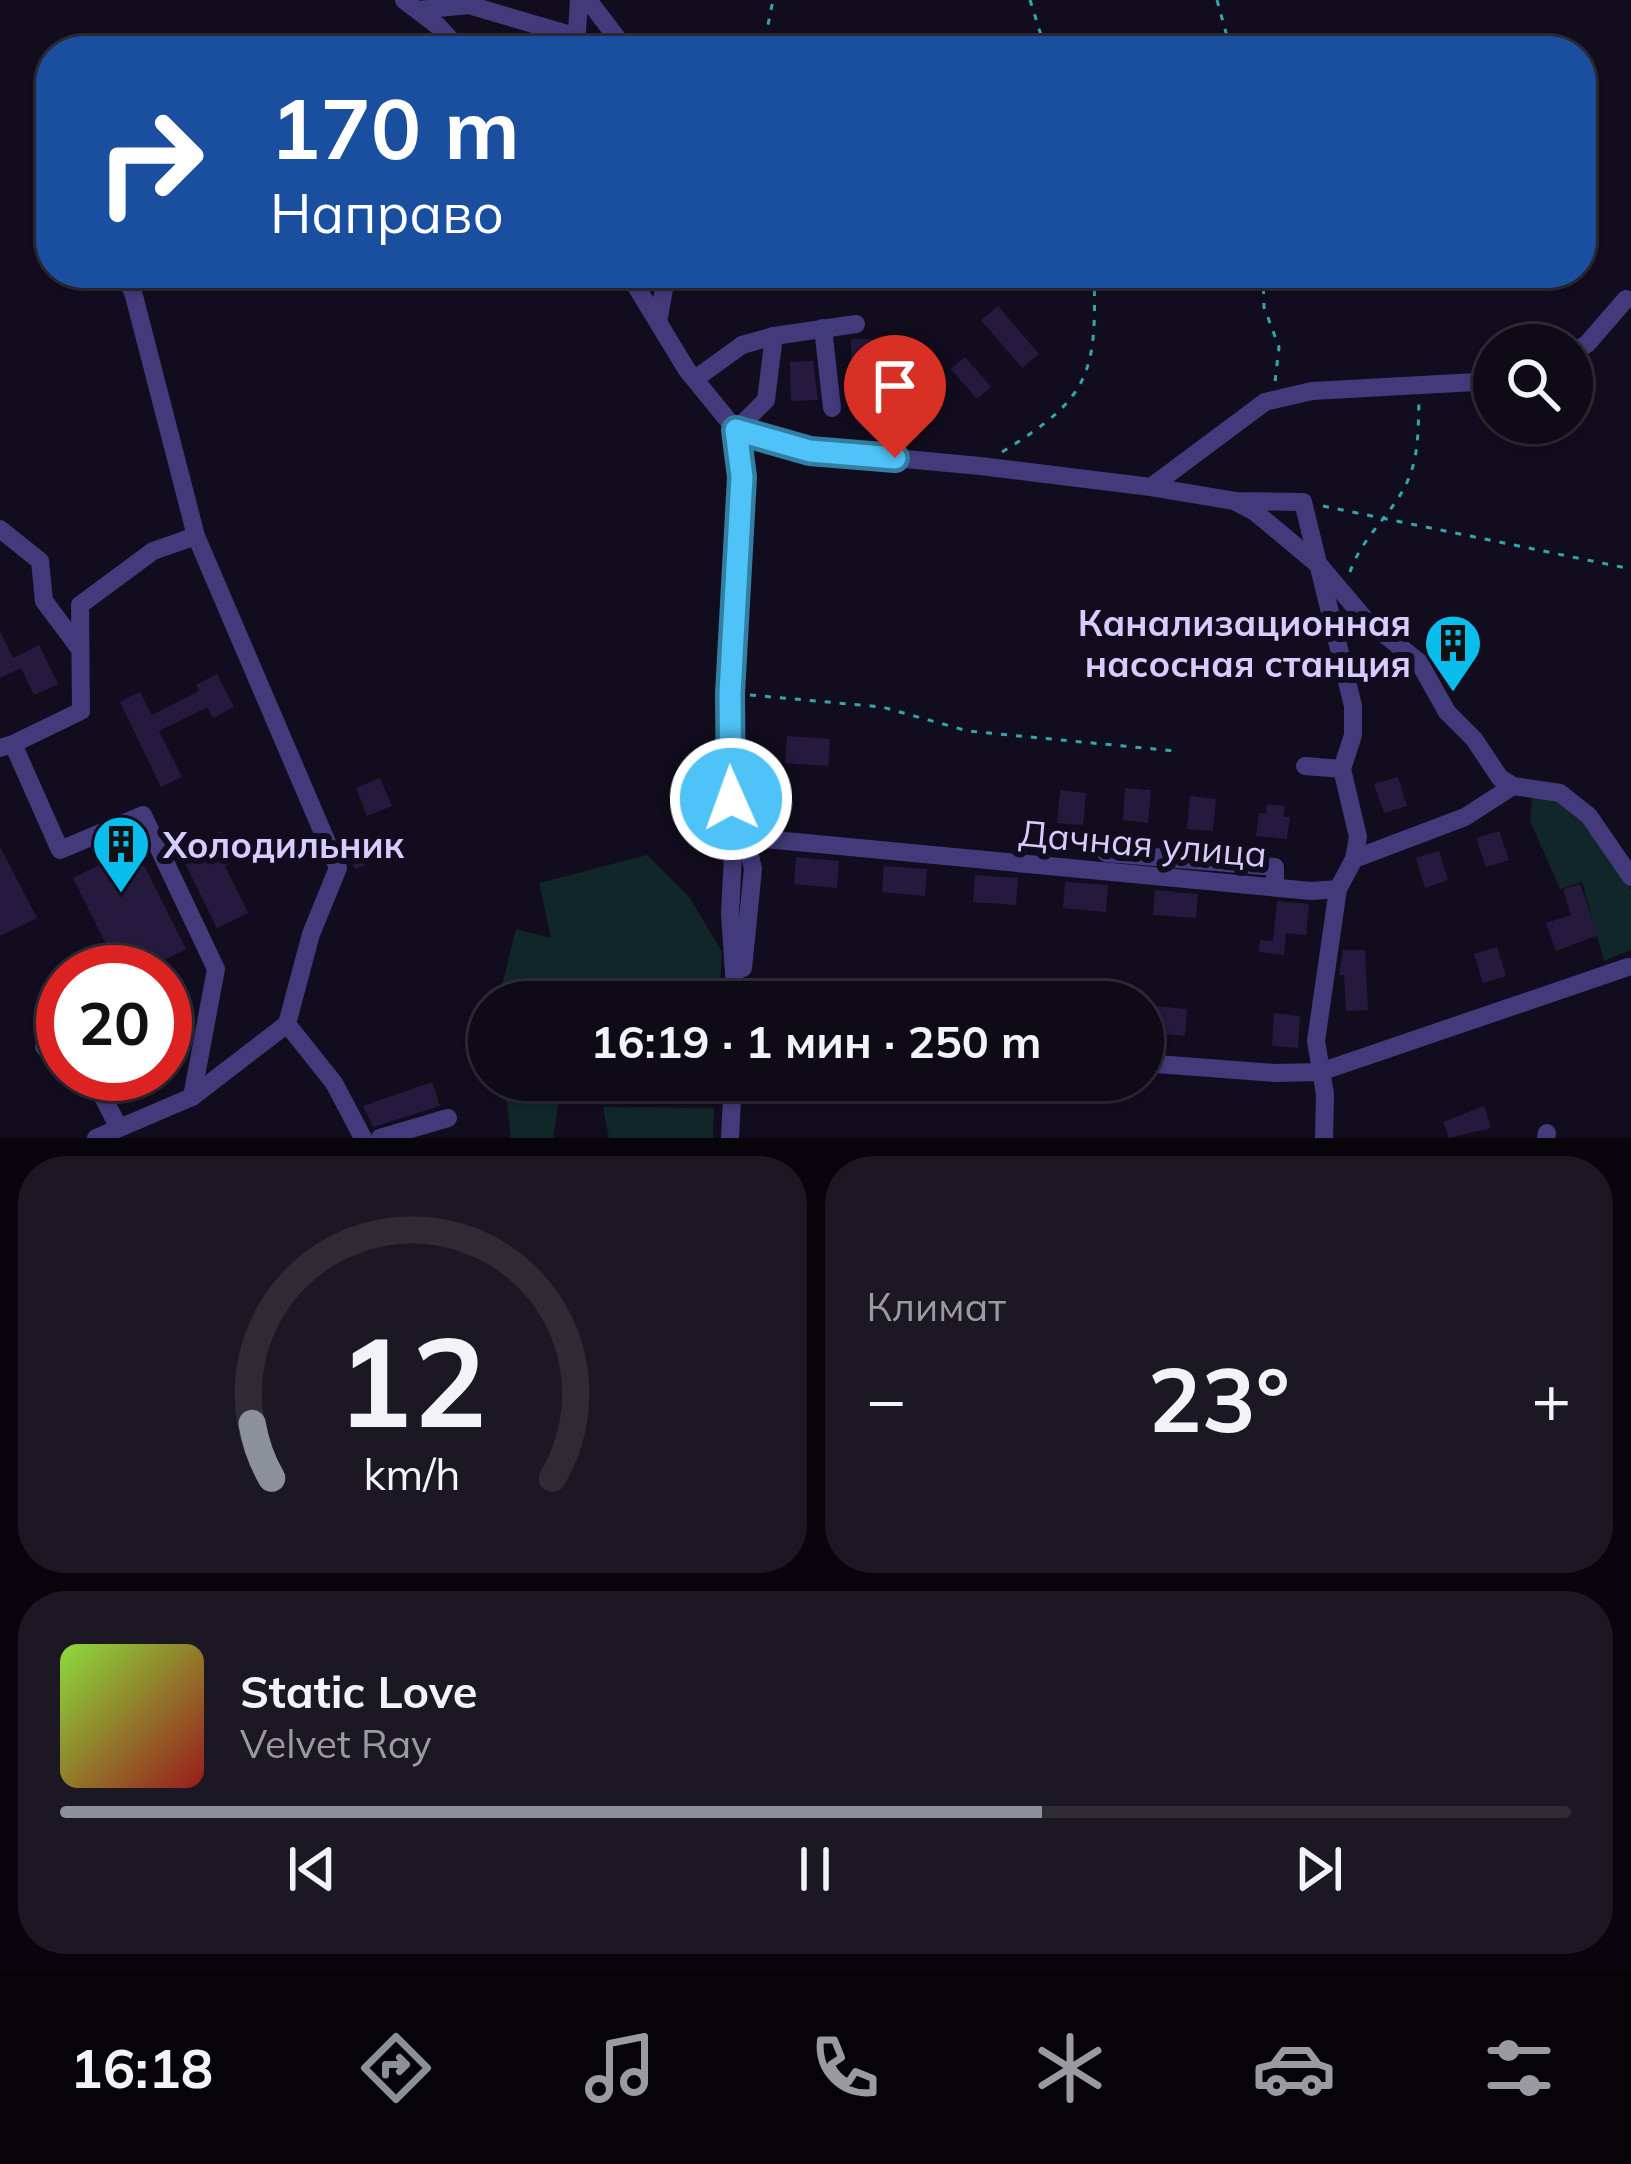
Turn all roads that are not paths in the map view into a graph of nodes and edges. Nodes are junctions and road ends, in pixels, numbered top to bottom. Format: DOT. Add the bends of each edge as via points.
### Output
graph roads {
  1 [pos="578,0"];
  2 [pos="588,0"];
  3 [pos="411,5"];
  4 [pos="446,36"];
  5 [pos="548,36"];
  6 [pos="571,36"];
  7 [pos="616,36"];
  8 [pos="131,288"];
  9 [pos="637,288"];
  10 [pos="664,288"];
  11 [pos="1625,299"];
  12 [pos="658,322"];
  13 [pos="856,324"];
  14 [pos="823,328"];
  15 [pos="774,336"];
  16 [pos="1593,337"];
  17 [pos="695,379"];
  18 [pos="1473,383"];
  19 [pos="832,408"];
  20 [pos="736,430"];
  21 [pos="1151,487"];
  22 [pos="1235,502"];
  23 [pos="0,529"];
  24 [pos="196,536"];
  25 [pos="1321,567"];
  26 [pos="80,649"];
  27 [pos="7,746"];
  28 [pos="1304,766"];
  29 [pos="1342,769"];
  30 [pos="1513,786"];
  31 [pos="740,837"];
  32 [pos="1106,853"];
  33 [pos="1354,860"];
  34 [pos="1631,877"];
  35 [pos="1275,887"];
  36 [pos="1338,889"];
  37 [pos="1630,968"];
  38 [pos="735,981"];
  39 [pos="286,1024"];
  40 [pos="1164,1065"];
  41 [pos="1320,1072"];
  42 [pos="192,1097"];
  43 [pos="106,1101"];
  44 [pos="183,1101"];
  45 [pos="732,1101"];
  46 [pos="448,1118"];
  47 [pos="119,1128"];
  48 [pos="96,1138"];
  49 [pos="363,1138"];
  50 [pos="380,1138"];
  51 [pos="730,1138"];
  52 [pos="1324,1138"];
  1 -- 6 [label="street"];
  2 -- 7 [label="street"];
  3 -- 4 [label="street"];
  3 -- 5 [label="street" via="469,5"];
  8 -- 24 [label="street"];
  9 -- 12 [label="street"];
  10 -- 12 [label="street"];
  11 -- 16 [label="street"];
  12 -- 17 [label="street"];
  13 -- 14 [label="street"];
  14 -- 15 [label="street"];
  14 -- 19 [label="street"];
  15 -- 17 [label="street" via="742,345"];
  15 -- 20 [label="street" via="766,400"];
  17 -- 20 [label="street"];
  18 -- 21 [label="street" via="1265,402"];
  20 -- 21 [label="street" via="810,451"];
  20 -- 31 [label="street" via="742,477 730,693"];
  21 -- 22 [label="street"];
  22 -- 25 [label="street"];
  22 -- 25 [label="street" via="1303,502"];
  23 -- 26 [label="street" via="40,561 44,602"];
  24 -- 26 [label="street" via="153,551 80,605"];
  24 -- 39 [label="street" via="338,868"];
  25 -- 29 [label="street" via="1353,706"];
  25 -- 30 [label="street" via="1365,619 1419,662 1447,712"];
  26 -- 27 [label="street" via="82,711"];
  27 -- 42 [label="street" via="59,850 143,814 216,969"];
  28 -- 29 [label="street"];
  29 -- 33 [label="street" via="1358,837"];
  30 -- 33 [label="street" via="1465,817"];
  30 -- 34 [label="street" via="1560,793 1588,816"];
  31 -- 35 [label="street, Дачная улица"];
  31 -- 38 [label="street" via="730,914"];
  32 -- 35 [label="street" via="1275,867"];
  33 -- 36 [label="street"];
  35 -- 36 [label="street, Дачная улица"];
  36 -- 41 [label="street" via="1316,1041"];
  37 -- 41 [label="street"];
  39 -- 42 [label="street"];
  39 -- 49 [label="street" via="334,1083"];
  40 -- 41 [label="street"];
  41 -- 52 [label="street"];
  43 -- 47 [label="street"];
  44 -- 47 [label="street"];
  45 -- 51 [label="street"];
  46 -- 50 [label="street"];
  47 -- 48 [label="street"];
}
